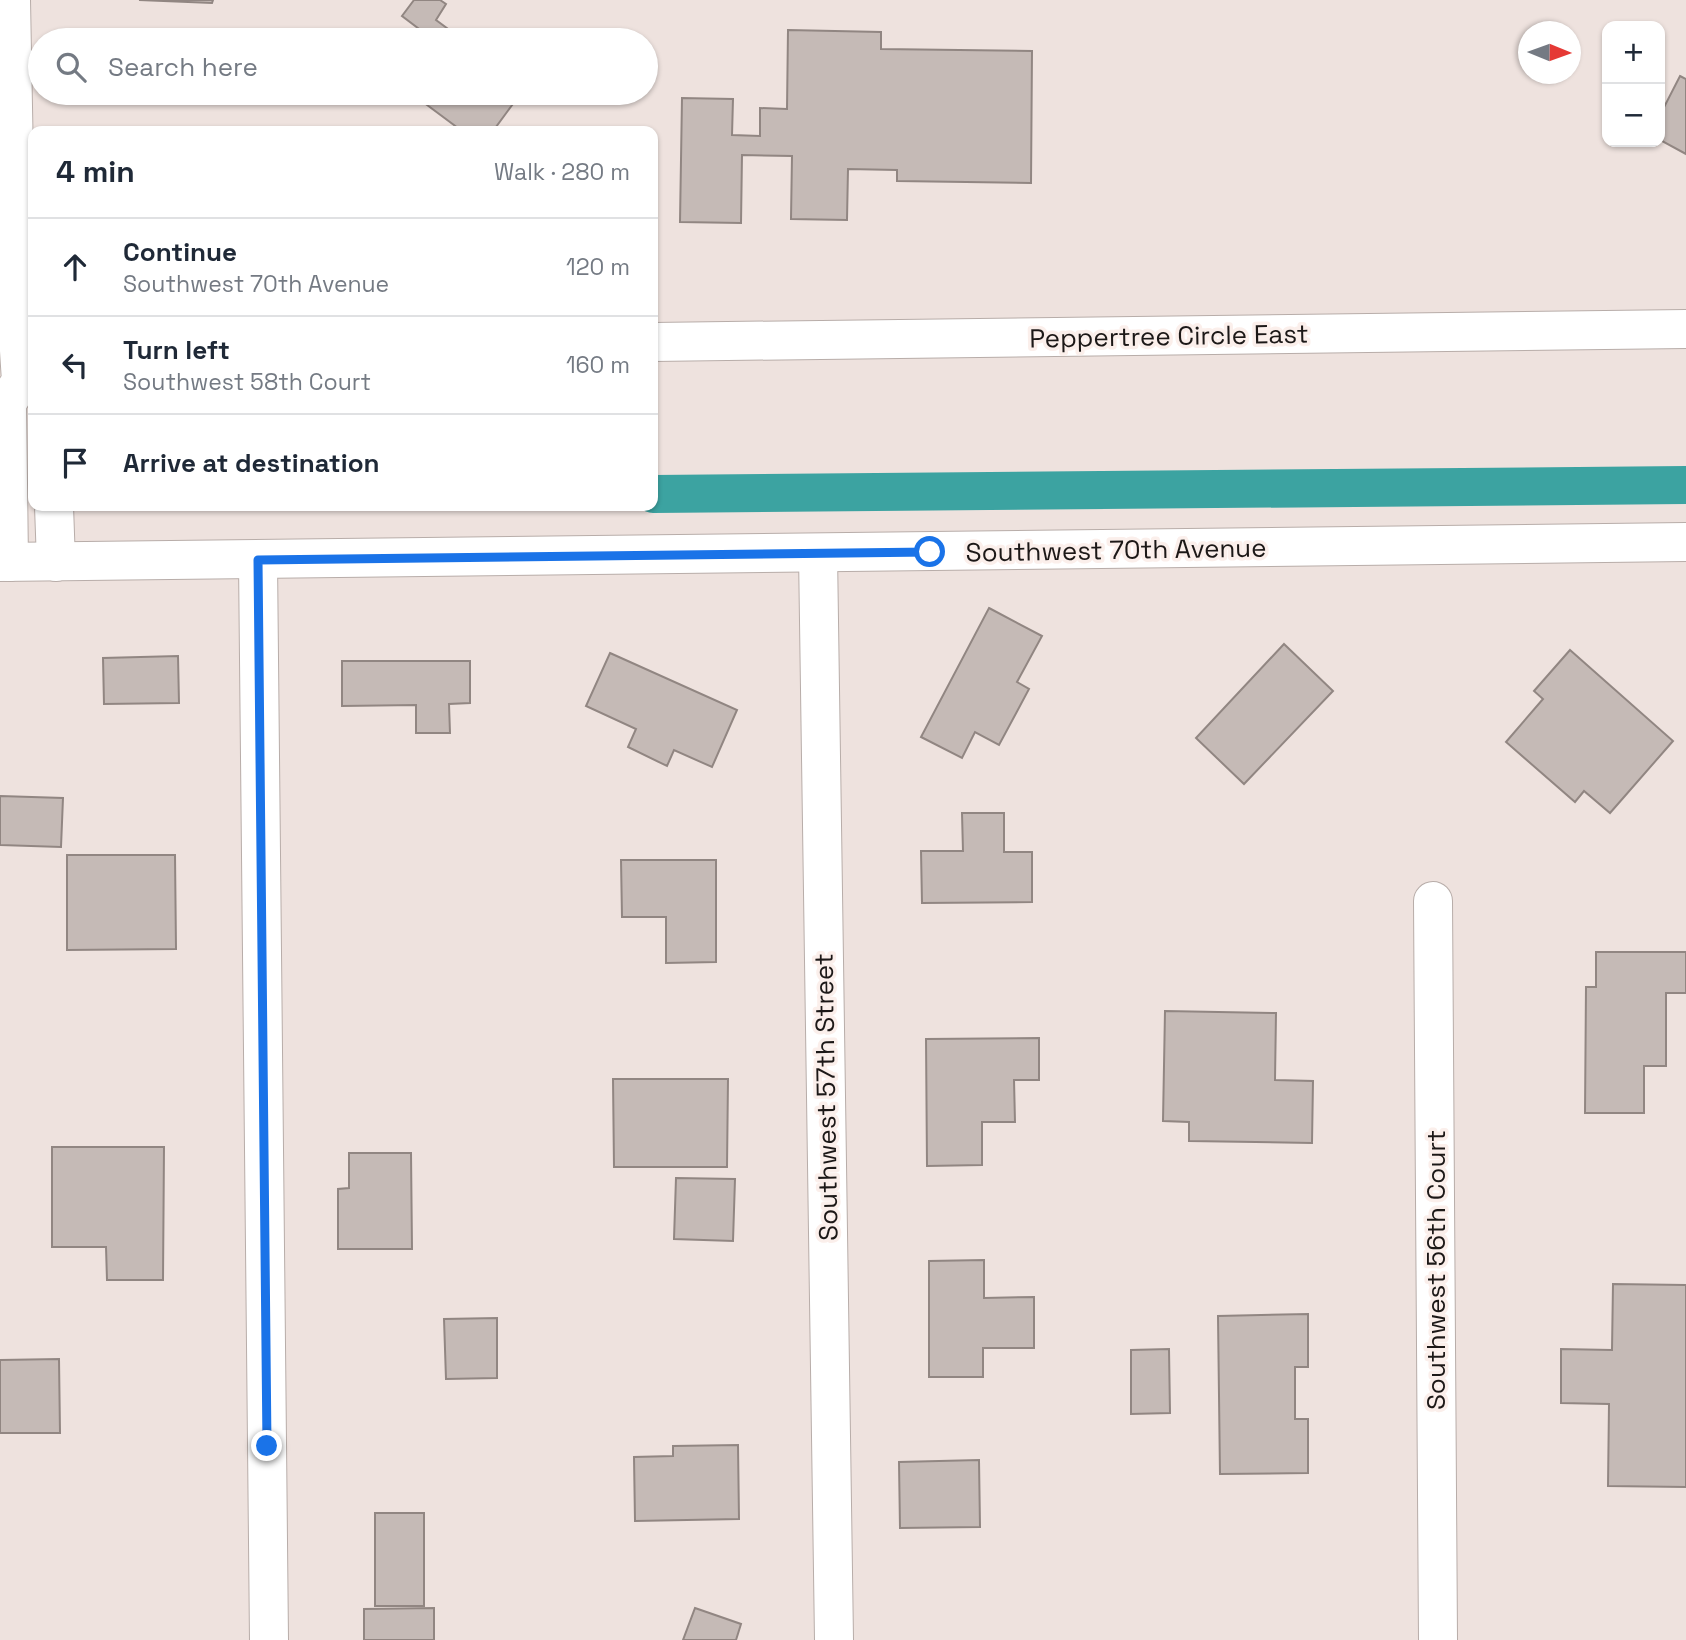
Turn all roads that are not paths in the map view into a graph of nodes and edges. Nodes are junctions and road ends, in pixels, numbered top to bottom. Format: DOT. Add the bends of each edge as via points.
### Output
graph roads {
  1 [pos="11,0"];
  2 [pos="26,300"];
  3 [pos="1686,329"];
  4 [pos="658,342"];
  5 [pos="27,386"];
  6 [pos="54,511"];
  7 [pos="1686,542"];
  8 [pos="818,553"];
  9 [pos="258,560"];
  10 [pos="4,562"];
  11 [pos="56,562"];
  12 [pos="1433,901"];
  13 [pos="269,1640"];
  14 [pos="834,1640"];
  15 [pos="1438,1640"];
  1 -- 2 [label="street"];
  2 -- 5 [label="street"];
  3 -- 4 [label="street, Peppertree Circle East"];
  5 -- 10 [label="street" via="7,403"];
  6 -- 11 [label="street"];
  7 -- 8 [label="street, Southwest 70th Avenue"];
  8 -- 9 [label="street, Southwest 70th Avenue"];
  8 -- 14 [label="street, Southwest 57th Street"];
  9 -- 11 [label="street, Southwest 70th Avenue"];
  9 -- 13 [label="street"];
  10 -- 11 [label="street, Southwest 70th Avenue"];
  12 -- 15 [label="street, Southwest 56th Court"];
}
